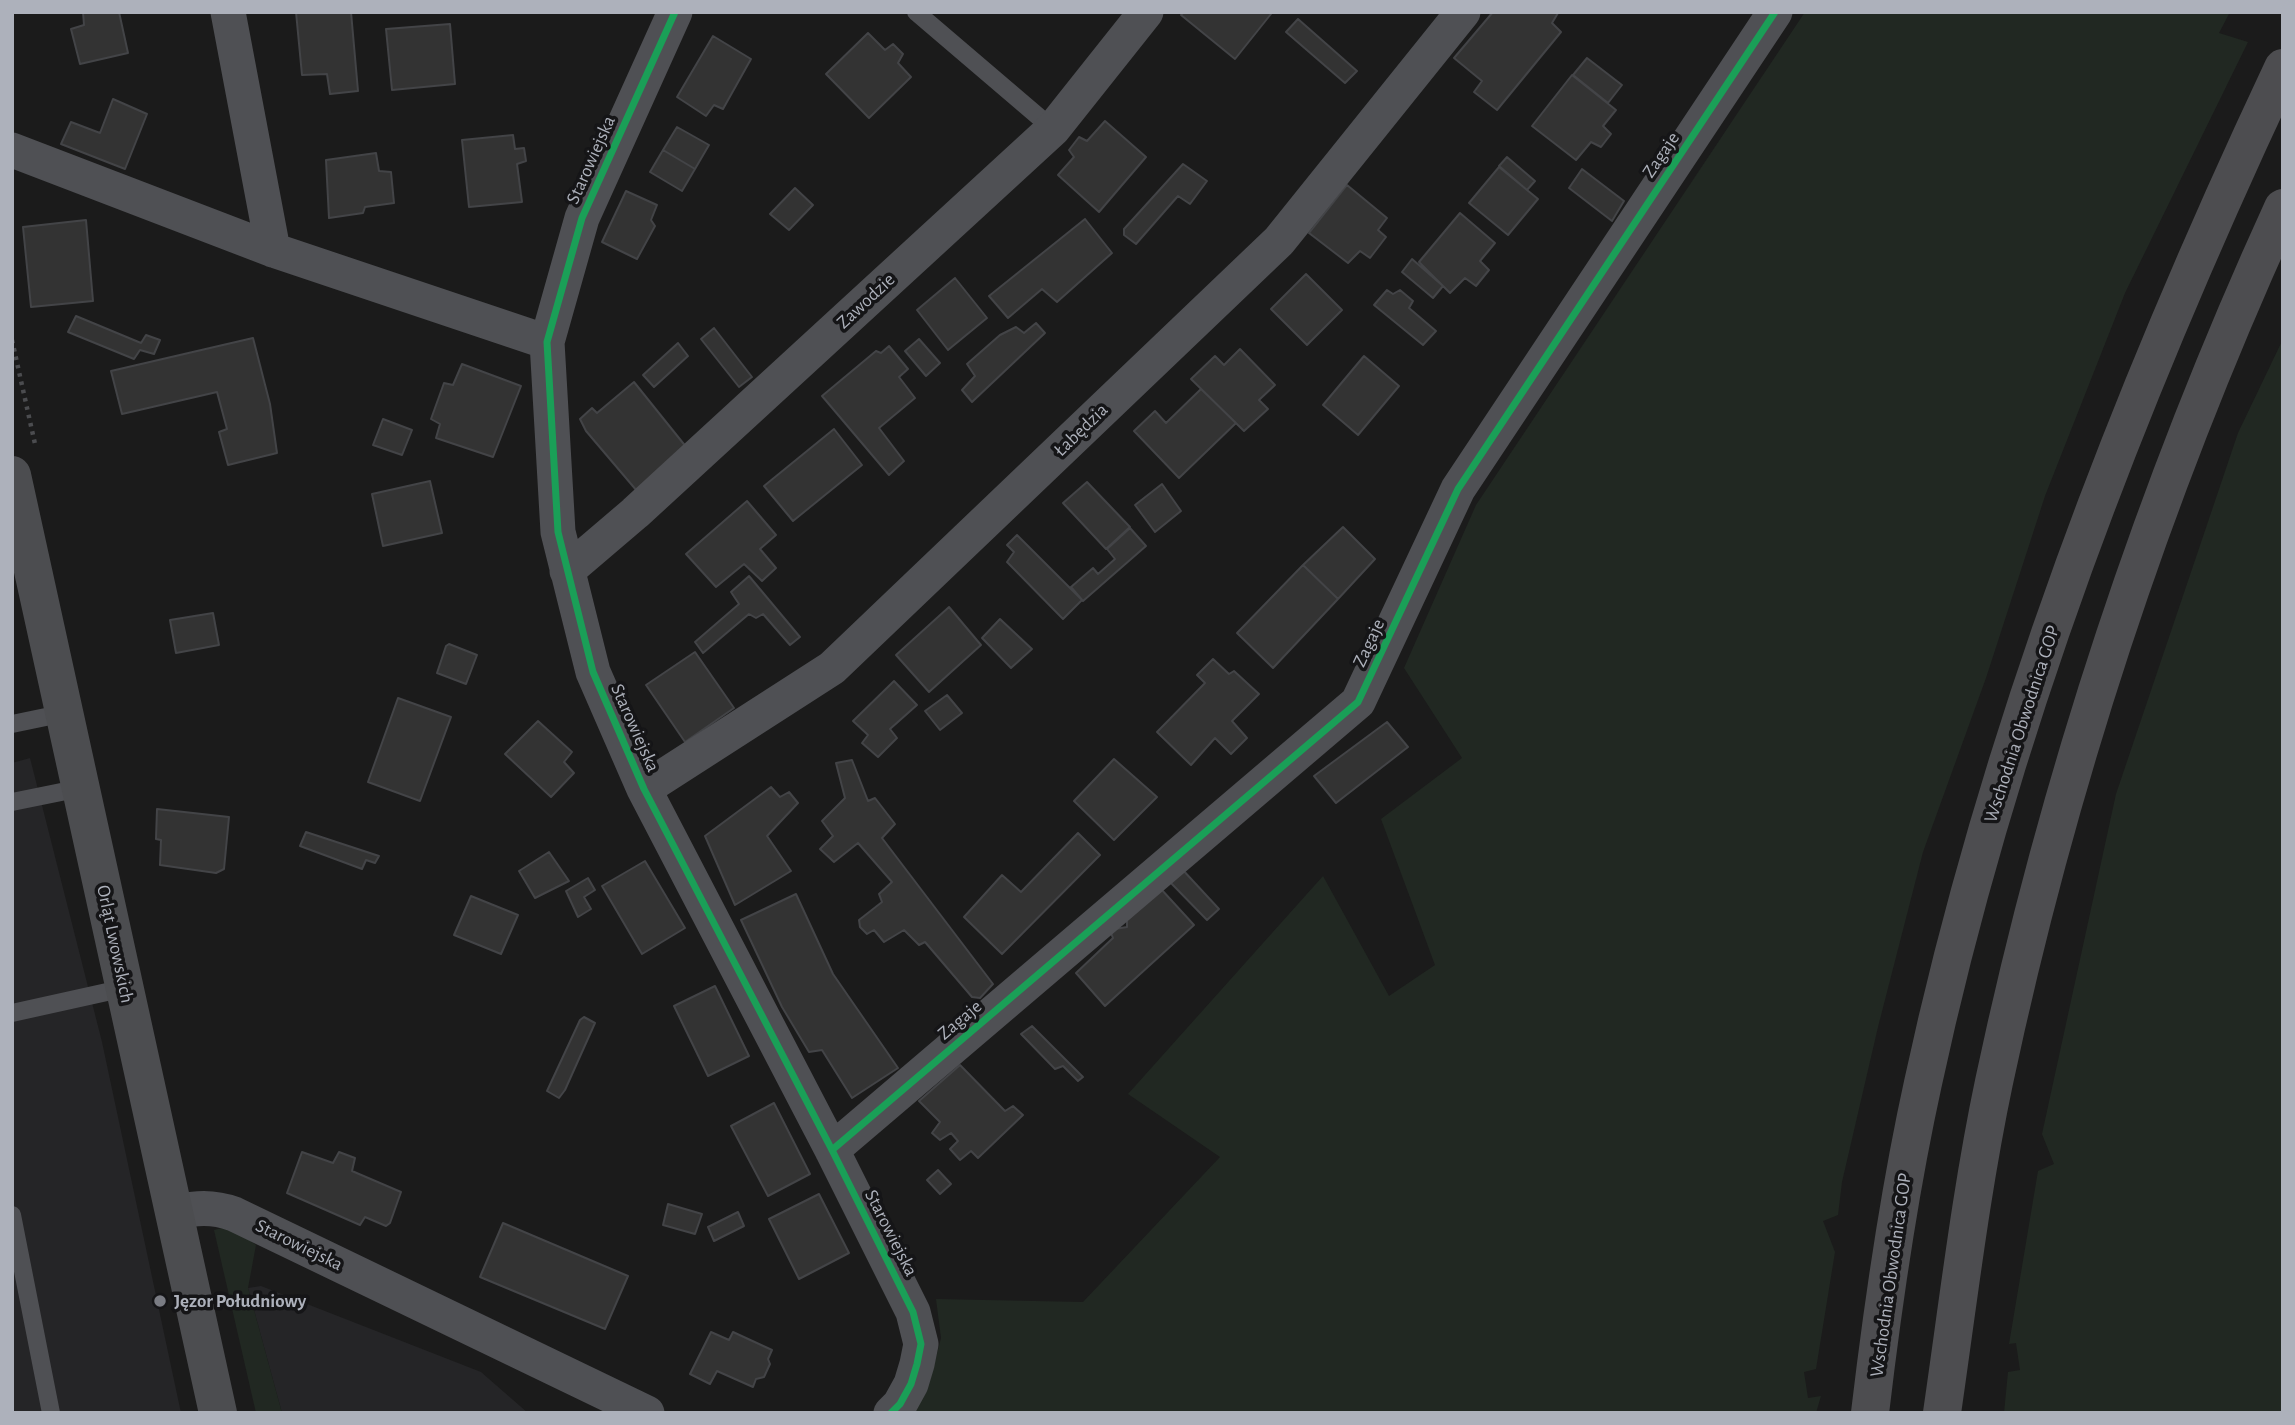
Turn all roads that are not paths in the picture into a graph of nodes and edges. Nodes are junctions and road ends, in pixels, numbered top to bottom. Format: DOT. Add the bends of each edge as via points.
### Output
graph roads {
  1 [pos="228,12"];
  2 [pos="676,12"];
  3 [pos="916,12"];
  4 [pos="1146,12"];
  5 [pos="1463,12"];
  6 [pos="1775,12"];
  7 [pos="2283,68"];
  8 [pos="1053,129"];
  9 [pos="12,150"];
  10 [pos="2283,208"];
  11 [pos="273,250"];
  12 [pos="547,342"];
  13 [pos="12,475"];
  14 [pos="567,571"];
  15 [pos="65,713"];
  16 [pos="12,724"];
  17 [pos="81,788"];
  18 [pos="645,789"];
  19 [pos="12,803"];
  20 [pos="125,988"];
  21 [pos="12,1013"];
  22 [pos="832,1150"];
  23 [pos="173,1212"];
  24 [pos="12,1215"];
  25 [pos="1870,1410"];
  26 [pos="51,1413"];
  27 [pos="218,1413"];
  28 [pos="647,1413"];
  29 [pos="891,1413"];
  30 [pos="1942,1413"];
  1 -- 11 [label="street"];
  2 -- 12 [label="street, Starowiejska" via="582,218"];
  3 -- 8 [label="lane"];
  4 -- 8 [label="street, Zawodzie"];
  5 -- 18 [label="street, Łabędzia" via="1279,241 832,668"];
  6 -- 22 [label="street, Zagaje" via="1458,489 1359,702"];
  7 -- 25 [label="highway, Wschodnia Obwodnica GOP" via="2183,287 2118,450 2064,591 1989,826 1923,1083"];
  8 -- 14 [label="street, Zawodzie"];
  9 -- 11 [label="street"];
  10 -- 30 [label="highway" via="2165,494 2070,778 1993,1085"];
  11 -- 12 [label="street"];
  12 -- 14 [label="street, Starowiejska" via="558,532"];
  13 -- 15 [label="main road, Orląt Lwowskich"];
  14 -- 18 [label="street, Starowiejska" via="593,672"];
  15 -- 16 [label="lane"];
  15 -- 17 [label="main road, Orląt Lwowskich"];
  17 -- 19 [label="lane"];
  17 -- 20 [label="main road, Orląt Lwowskich"];
  18 -- 22 [label="street, Starowiejska"];
  20 -- 21 [label="lane"];
  20 -- 23 [label="main road, Orląt Lwowskich"];
  22 -- 29 [label="street, Starowiejska" via="913,1312 921,1344 911,1384"];
  23 -- 27 [label="main road, Orląt Lwowskich"];
  23 -- 28 [label="street, Starowiejska" via="201,1207 234,1214"];
  24 -- 26 [label="lane"];
}
